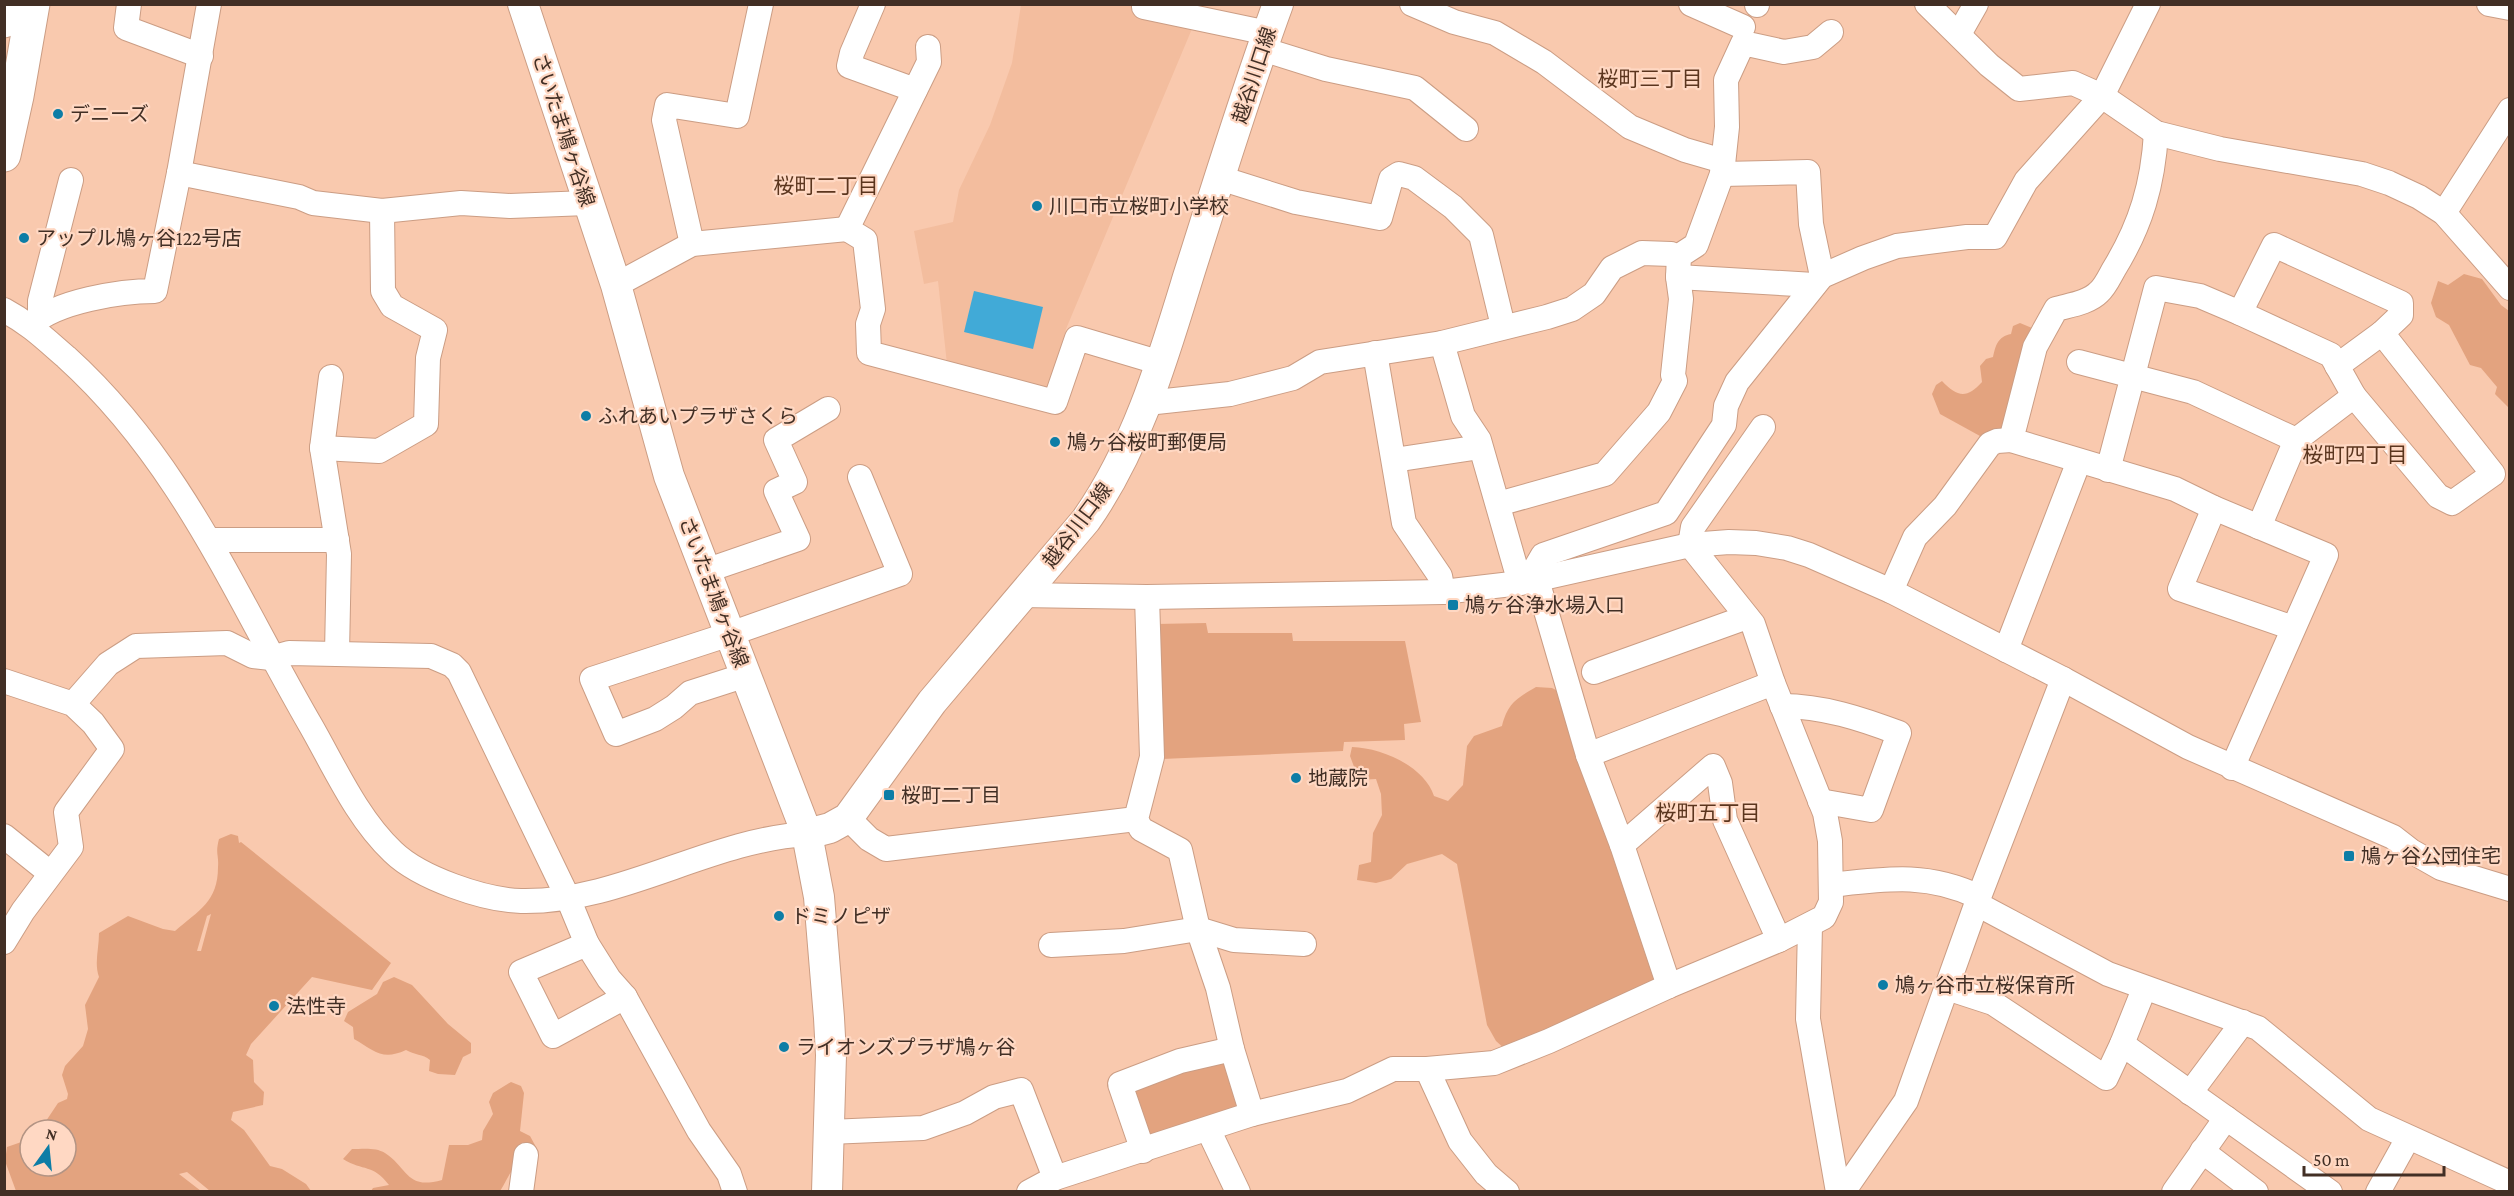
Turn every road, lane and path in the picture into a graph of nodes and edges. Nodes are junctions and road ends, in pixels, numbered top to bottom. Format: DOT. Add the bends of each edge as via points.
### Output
graph roads {
  1 [pos="129,4"];
  2 [pos="209,4"];
  3 [pos="523,4"];
  4 [pos="761,4"];
  5 [pos="873,4"];
  6 [pos="1278,4"];
  7 [pos="1412,4"];
  8 [pos="1691,4"];
  9 [pos="1927,4"];
  10 [pos="1976,4"];
  11 [pos="2148,4"];
  12 [pos="2489,4"];
  13 [pos="1144,6"];
  14 [pos="2510,8"];
  15 [pos="11,11"];
  16 [pos="1743,27"];
  17 [pos="1831,32"];
  18 [pos="1959,34"];
  19 [pos="1265,41"];
  20 [pos="927,47"];
  21 [pos="201,56"];
  22 [pos="915,90"];
  23 [pos="2102,96"];
  24 [pos="2510,110"];
  25 [pos="1466,129"];
  26 [pos="2156,133"];
  27 [pos="4,155"];
  28 [pos="1722,167"];
  29 [pos="179,173"];
  30 [pos="1220,178"];
  31 [pos="71,180"];
  32 [pos="587,203"];
  33 [pos="382,211"];
  34 [pos="2444,213"];
  35 [pos="847,229"];
  36 [pos="692,243"];
  37 [pos="1675,265"];
  38 [pos="1818,280"];
  39 [pos="616,285"];
  40 [pos="2510,288"];
  41 [pos="4,309"];
  42 [pos="2240,313"];
  43 [pos="36,321"];
  44 [pos="1503,326"];
  45 [pos="2382,333"];
  46 [pos="1442,343"];
  47 [pos="1375,353"];
  48 [pos="2079,362"];
  49 [pos="1161,363"];
  50 [pos="2337,366"];
  51 [pos="2133,375"];
  52 [pos="331,377"];
  53 [pos="2354,396"];
  54 [pos="1147,403"];
  55 [pos="828,409"];
  56 [pos="1763,427"];
  57 [pos="2010,440"];
  58 [pos="2296,440"];
  59 [pos="1480,447"];
  60 [pos="322,448"];
  61 [pos="1394,460"];
  62 [pos="2079,461"];
  63 [pos="2108,470"];
  64 [pos="860,477"];
  65 [pos="1498,504"];
  66 [pos="2214,508"];
  67 [pos="2259,527"];
  68 [pos="209,540"];
  69 [pos="337,540"];
  70 [pos="1689,545"];
  71 [pos="705,571"];
  72 [pos="1528,581"];
  73 [pos="1891,591"];
  74 [pos="1443,592"];
  75 [pos="1020,595"];
  76 [pos="1147,597"];
  77 [pos="1747,617"];
  78 [pos="2293,628"];
  79 [pos="730,634"];
  80 [pos="2006,650"];
  81 [pos="337,653"];
  82 [pos="272,658"];
  83 [pos="1594,672"];
  84 [pos="746,675"];
  85 [pos="2063,679"];
  86 [pos="4,681"];
  87 [pos="1773,683"];
  88 [pos="73,704"];
  89 [pos="1782,706"];
  90 [pos="1588,755"];
  91 [pos="2232,768"];
  92 [pos="1820,801"];
  93 [pos="848,818"];
  94 [pos="1136,819"];
  95 [pos="807,834"];
  96 [pos="4,836"];
  97 [pos="1622,845"];
  98 [pos="50,873"];
  99 [pos="1831,885"];
  100 [pos="2510,888"];
  101 [pos="568,898"];
  102 [pos="1978,900"];
  103 [pos="1810,925"];
  104 [pos="1198,929"];
  105 [pos="1779,940"];
  106 [pos="4,942"];
  107 [pos="586,944"];
  108 [pos="1304,944"];
  109 [pos="1051,945"];
  110 [pos="1670,986"];
  111 [pos="1947,988"];
  112 [pos="2144,989"];
  113 [pos="625,997"];
  114 [pos="2243,1022"];
  115 [pos="2122,1044"];
  116 [pos="1232,1049"];
  117 [pos="1427,1069"];
  118 [pos="2190,1093"];
  119 [pos="1252,1114"];
  120 [pos="2226,1118"];
  121 [pos="1208,1129"];
  122 [pos="829,1132"];
  123 [pos="2409,1138"];
  124 [pos="1143,1151"];
  125 [pos="2202,1151"];
  126 [pos="525,1155"];
  127 [pos="1055,1178"];
  128 [pos="2510,1184"];
  129 [pos="2323,1190"];
  130 [pos="521,1191"];
  131 [pos="735,1191"];
  132 [pos="827,1191"];
  133 [pos="1029,1191"];
  134 [pos="1238,1191"];
  135 [pos="1507,1191"];
  136 [pos="1838,1191"];
  137 [pos="1844,1191"];
  138 [pos="2174,1191"];
  139 [pos="2256,1191"];
  140 [pos="2378,1191"];
  1 -- 21 [label="street" via="126,28"];
  2 -- 21 [label="street"];
  3 -- 32 [label="main road, さいたま鳩ヶ谷線"];
  4 -- 36 [label="street" via="737,116 667,105 664,120"];
  5 -- 22 [label="street" via="849,66"];
  6 -- 19 [label="main road, 越谷川口線"];
  7 -- 28 [label="street" via="1454,22 1495,33 1544,62 1630,127"];
  8 -- 16 [label="street"];
  9 -- 18 [label="street"];
  10 -- 18 [label="street"];
  11 -- 23 [label="street"];
  12 -- 14 [label="street"];
  13 -- 19 [label="street"];
  15 -- 27 [label="highway" via="17,96"];
  17 -- 28 [label="street" via="1813,47 1784,52 1743,43 1726,80 1727,127"];
  18 -- 23 [label="street" via="2019,89 2073,83"];
  19 -- 25 [label="street" via="1326,69 1415,88"];
  19 -- 30 [label="main road, 越谷川口線"];
  20 -- 22 [label="street" via="929,62"];
  21 -- 29 [label="street"];
  22 -- 35 [label="street"];
  23 -- 26 [label="street"];
  23 -- 38 [label="street" via="2026,181 1995,237 1897,246"];
  24 -- 34 [label="street"];
  26 -- 34 [label="street" via="2220,149 2362,174 2419,197"];
  26 -- 57 [label="street" via="2148,193 2132,241 2099,292 2084,302 2056,309 2034,347"];
  28 -- 37 [label="street" via="1696,245 1680,256"];
  28 -- 38 [label="street" via="1808,172"];
  29 -- 33 [label="street" via="313,202"];
  29 -- 43 [label="street" via="155,291 130,291 66,307"];
  30 -- 44 [label="street" via="1296,202 1380,218 1391,179 1399,174 1414,178 1454,207 1481,235"];
  30 -- 49 [label="main road, 越谷川口線"];
  31 -- 43 [label="street"];
  32 -- 33 [label="street" via="461,203"];
  32 -- 39 [label="main road, さいたま鳩ヶ谷線"];
  33 -- 60 [label="street" via="383,291 393,306 435,330 428,358 426,423 379,451"];
  34 -- 40 [label="street"];
  35 -- 36 [label="street"];
  35 -- 49 [label="street" via="865,240 873,309 868,324 869,353 1055,402 1077,338"];
  36 -- 39 [label="street"];
  37 -- 38 [label="street"];
  37 -- 44 [label="street" via="1642,253 1612,268 1594,294 1572,309"];
  37 -- 65 [label="street" via="1680,299 1675,381 1659,412 1605,474"];
  38 -- 72 [label="street" via="1737,382 1726,406 1724,425 1671,508 1658,517 1543,555"];
  39 -- 71 [label="main road, さいたま鳩ヶ谷線" via="669,476"];
  41 -- 43 [label="street"];
  42 -- 45 [label="street" via="2274,245 2400,303 2401,315"];
  42 -- 50 [label="street" via="2331,355"];
  42 -- 51 [label="street" via="2200,296 2156,288"];
  43 -- 68 [label="street" via="117,408 165,468"];
  44 -- 46 [label="street"];
  45 -- 50 [label="street"];
  45 -- 53 [label="street" via="2493,474 2452,502 2438,496"];
  46 -- 47 [label="street"];
  46 -- 59 [label="street" via="1463,416"];
  47 -- 54 [label="street" via="1320,362 1293,378 1230,394"];
  47 -- 61 [label="street"];
  48 -- 51 [label="street"];
  49 -- 54 [label="main road, 越谷川口線"];
  50 -- 53 [label="street"];
  51 -- 58 [label="street" via="2193,392"];
  51 -- 63 [label="street"];
  52 -- 60 [label="street"];
  53 -- 58 [label="street"];
  54 -- 75 [label="main road, 越谷川口線" via="1105,492 1086,520"];
  55 -- 71 [label="street" via="776,440 795,482 776,491 798,539"];
  56 -- 70 [label="street" via="1693,527"];
  57 -- 62 [label="street"];
  57 -- 73 [label="street" via="1990,444 1945,506 1915,537"];
  58 -- 67 [label="street"];
  59 -- 61 [label="street"];
  59 -- 65 [label="street"];
  60 -- 69 [label="street"];
  61 -- 74 [label="street" via="1404,523 1440,576"];
  62 -- 63 [label="street"];
  62 -- 80 [label="street"];
  63 -- 66 [label="street" via="2175,489"];
  64 -- 79 [label="street" via="900,574"];
  65 -- 72 [label="street"];
  66 -- 67 [label="street"];
  66 -- 78 [label="street" via="2180,589"];
  67 -- 78 [label="street" via="2326,555"];
  68 -- 69 [label="street"];
  68 -- 82 [label="street"];
  69 -- 81 [label="street"];
  70 -- 72 [label="street"];
  70 -- 73 [label="street" via="1747,543 1787,548"];
  70 -- 77 [label="street"];
  71 -- 79 [label="main road, さいたま鳩ヶ谷線"];
  72 -- 74 [label="street"];
  72 -- 90 [label="street"];
  73 -- 80 [label="street"];
  74 -- 76 [label="street"];
  75 -- 76 [label="street"];
  75 -- 93 [label="main road, 越谷川口線" via="932,702"];
  76 -- 94 [label="street" via="1152,757"];
  77 -- 83 [label="street"];
  77 -- 87 [label="street" via="1753,624"];
  78 -- 91 [label="street"];
  79 -- 84 [label="main road, さいたま鳩ヶ谷線"];
  79 -- 84 [label="street" via="592,679 616,734 655,719 690,693"];
  80 -- 85 [label="street"];
  81 -- 82 [label="street" via="289,653"];
  81 -- 101 [label="street" via="431,656 459,672"];
  82 -- 88 [label="street" via="253,656 227,643 136,646 108,664"];
  82 -- 101 [label="street" via="363,816 393,852 420,871 480,894 519,901"];
  84 -- 95 [label="main road, さいたま鳩ヶ谷線"];
  85 -- 91 [label="street"];
  85 -- 102 [label="street"];
  86 -- 88 [label="street"];
  87 -- 89 [label="street"];
  87 -- 90 [label="street"];
  88 -- 98 [label="street" via="112,749 66,812 71,847"];
  89 -- 92 [label="street"];
  89 -- 92 [label="street" via="1856,717 1899,733 1871,810"];
  90 -- 97 [label="street"];
  91 -- 100 [label="street" via="2393,837 2441,868"];
  92 -- 99 [label="street" via="1830,841"];
  93 -- 94 [label="street" via="886,849"];
  93 -- 95 [label="main road, 越谷川口線"];
  94 -- 104 [label="street" via="1141,829 1180,850"];
  95 -- 101 [label="street" via="750,842 600,892"];
  95 -- 122 [label="main road, さいたま鳩ヶ谷線" via="819,897 829,1018"];
  96 -- 98 [label="street"];
  97 -- 105 [label="street" via="1713,766 1720,783 1725,820"];
  97 -- 110 [label="street"];
  98 -- 106 [label="street"];
  99 -- 102 [label="street" via="1906,878 1951,886"];
  99 -- 103 [label="street" via="1831,902 1824,917"];
  101 -- 107 [label="street"];
  102 -- 111 [label="street"];
  102 -- 112 [label="street" via="2108,974"];
  103 -- 105 [label="street"];
  103 -- 136 [label="street" via="1808,1020"];
  104 -- 108 [label="street" via="1234,940"];
  104 -- 109 [label="street" via="1124,941"];
  104 -- 116 [label="street" via="1218,988"];
  105 -- 110 [label="street"];
  107 -- 113 [label="street"];
  107 -- 113 [label="street" via="521,972 553,1036"];
  110 -- 117 [label="street" via="1494,1063"];
  111 -- 115 [label="street" via="1993,1003 2106,1078"];
  111 -- 137 [label="street" via="1906,1101"];
  112 -- 114 [label="street"];
  112 -- 115 [label="street"];
  113 -- 131 [label="street" via="699,1131 729,1174"];
  114 -- 118 [label="street"];
  114 -- 123 [label="street" via="2259,1028 2369,1119"];
  115 -- 118 [label="street"];
  116 -- 119 [label="street"];
  116 -- 124 [label="street" via="1180,1061 1120,1084"];
  117 -- 119 [label="street" via="1393,1069 1347,1091"];
  117 -- 135 [label="street" via="1460,1141 1486,1174"];
  118 -- 120 [label="street"];
  119 -- 121 [label="street"];
  120 -- 125 [label="street"];
  120 -- 129 [label="street"];
  121 -- 124 [label="street"];
  121 -- 134 [label="street"];
  122 -- 127 [label="street" via="923,1128 965,1113 994,1097 1021,1090"];
  122 -- 132 [label="main road, さいたま鳩ヶ谷線"];
  123 -- 128 [label="street"];
  123 -- 140 [label="street"];
  124 -- 127 [label="street"];
  125 -- 138 [label="street"];
  125 -- 139 [label="street"];
  126 -- 130 [label="street"];
  127 -- 133 [label="street"];
}
